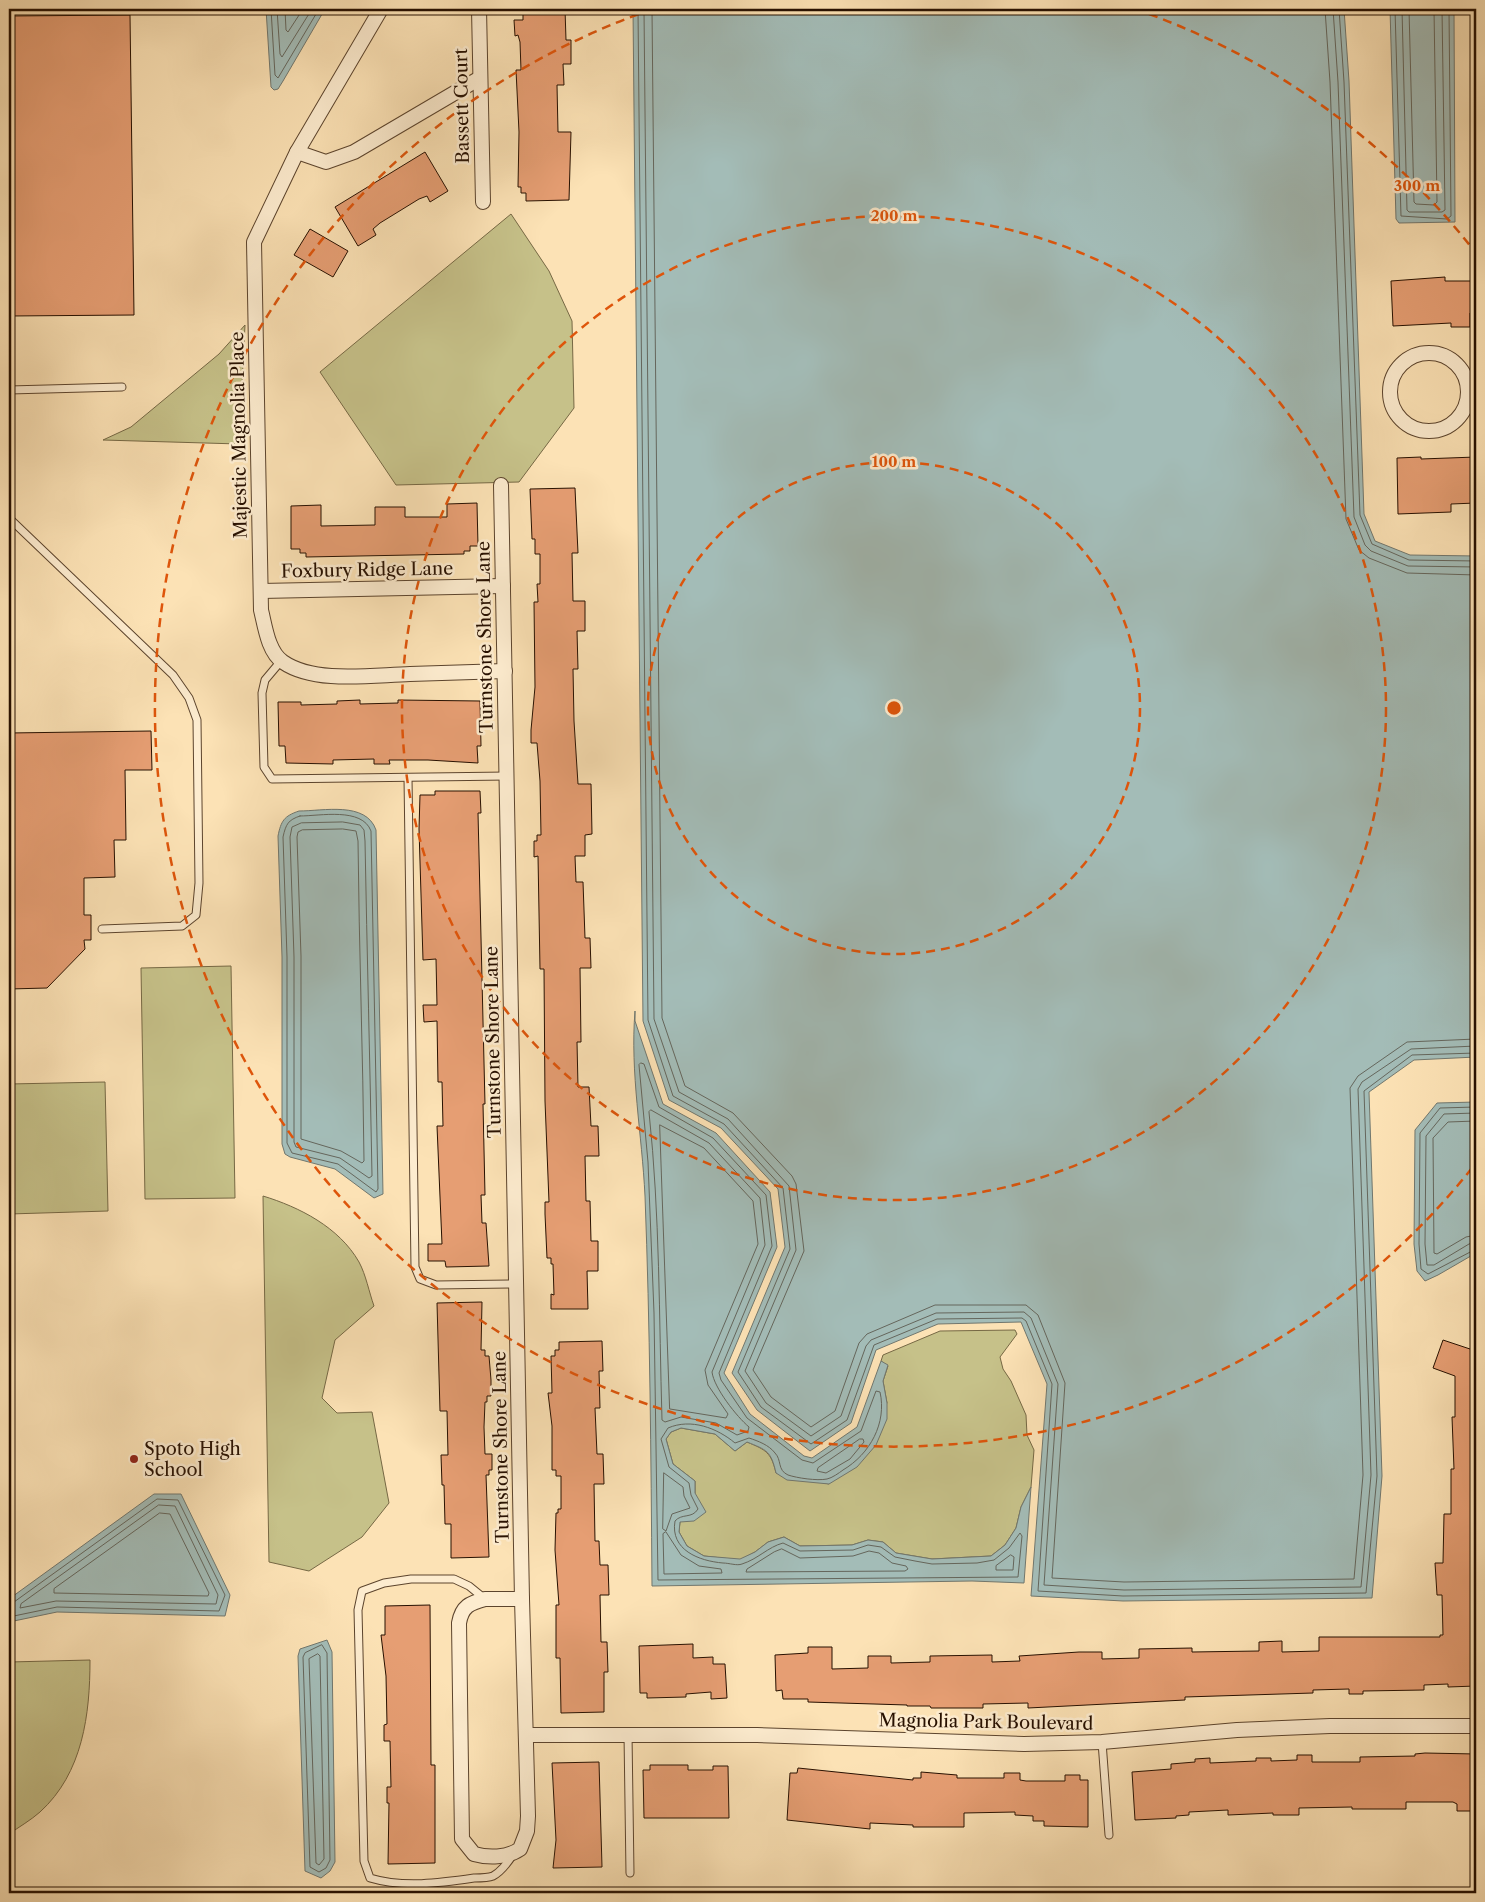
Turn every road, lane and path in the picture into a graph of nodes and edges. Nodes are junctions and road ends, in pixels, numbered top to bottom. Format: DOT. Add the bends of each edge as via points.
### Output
graph roads {
  1 [pos="381,9"];
  2 [pos="479,9"];
  3 [pos="480,78"];
  4 [pos="297,152"];
  5 [pos="483,202"];
  6 [pos="122,387"];
  7 [pos="9,390"];
  8 [pos="1470,410"];
  9 [pos="501,485"];
  10 [pos="9,518"];
  11 [pos="503,586"];
  12 [pos="261,591"];
  13 [pos="281,661"];
  14 [pos="505,671"];
  15 [pos="507,776"];
  16 [pos="408,778"];
  17 [pos="102,929"];
  18 [pos="516,1284"];
  19 [pos="485,1599"];
  20 [pos="522,1599"];
  21 [pos="1476,1726"];
  22 [pos="628,1734"];
  23 [pos="526,1735"];
  24 [pos="1102,1742"];
  25 [pos="1108,1835"];
  26 [pos="516,1852"];
  27 [pos="630,1872"];
  1 -- 4 [label="street, Majestic Magnolia Place"];
  2 -- 3 [label="street, Bassett Court"];
  3 -- 4 [label="street" via="354,152 326,162"];
  3 -- 5 [label="street, Bassett Court"];
  4 -- 12 [label="street, Majestic Magnolia Place" via="254,242"];
  6 -- 7 [label="lane"];
  8 -- 8 [label="street" via="1439,430 1418,430 1406,424 1391,402 1390,388 1394,375 1401,365 1416,355 1434,353 1446,357 1464,374"];
  9 -- 11 [label="street, Turnstone Shore Lane"];
  10 -- 17 [label="lane" via="179,681 197,720 200,883 196,915 182,926"];
  11 -- 12 [label="street, Foxbury Ridge Lane"];
  11 -- 14 [label="street, Turnstone Shore Lane"];
  12 -- 13 [label="street, Majestic Magnolia Place" via="261,610 269,641"];
  13 -- 14 [label="street" via="302,671 325,675"];
  13 -- 16 [label="lane" via="265,680 262,693 264,767 269,776 281,781"];
  14 -- 15 [label="street, Turnstone Shore Lane"];
  15 -- 16 [label="lane"];
  15 -- 18 [label="street, Turnstone Shore Lane"];
  16 -- 18 [label="lane" via="415,1267 420,1279 436,1286"];
  18 -- 20 [label="street, Turnstone Shore Lane"];
  19 -- 20 [label="street"];
  19 -- 26 [label="street" via="467,1605 462,1610 459,1623 462,1839 474,1854"];
  19 -- 26 [label="lane" via="454,1579 411,1579 384,1583 362,1591 358,1610 364,1861 370,1878 383,1882 449,1882 493,1876 508,1864"];
  20 -- 23 [label="street, Turnstone Shore Lane"];
  21 -- 24 [label="street, Magnolia Park Boulevard" via="1320,1726"];
  22 -- 23 [label="street, Magnolia Park Boulevard"];
  22 -- 24 [label="street, Magnolia Park Boulevard" via="1024,1744"];
  22 -- 27 [label="lane"];
  23 -- 26 [label="street, Turnstone Shore Lane" via="527,1831"];
  24 -- 25 [label="lane"];
}
